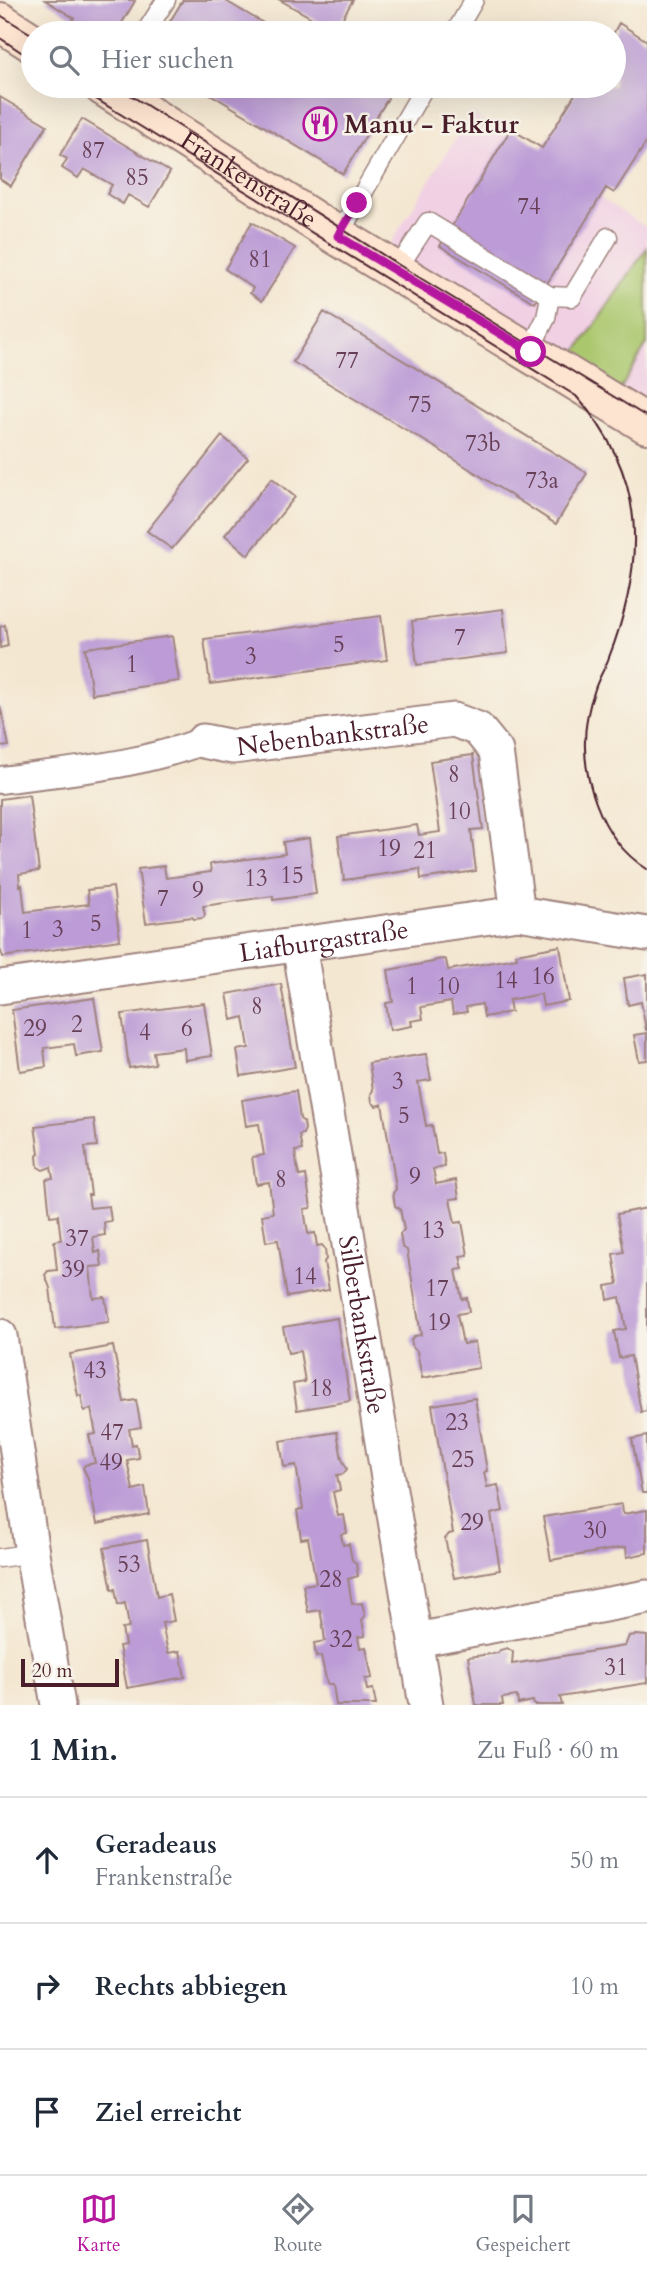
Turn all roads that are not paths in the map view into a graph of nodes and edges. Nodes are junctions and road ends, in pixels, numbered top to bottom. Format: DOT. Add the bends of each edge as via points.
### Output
graph roads {
  1 [pos="166,0"];
  2 [pos="474,0"];
  3 [pos="153,21"];
  4 [pos="462,21"];
  5 [pos="0,22"];
  6 [pos="21,35"];
  7 [pos="126,98"];
  8 [pos="418,98"];
  9 [pos="338,236"];
  10 [pos="608,237"];
  11 [pos="396,271"];
  12 [pos="550,296"];
  13 [pos="531,352"];
  14 [pos="647,424"];
  15 [pos="203,741"];
  16 [pos="0,780"];
  17 [pos="518,913"];
  18 [pos="647,934"];
  19 [pos="299,945"];
  20 [pos="0,987"];
  21 [pos="0,1336"];
  22 [pos="16,1555"];
  23 [pos="647,1597"];
  24 [pos="415,1640"];
  25 [pos="58,1705"];
  26 [pos="426,1705"];
  1 -- 3 [label="lane"];
  2 -- 4 [label="lane"];
  5 -- 6 [label="main road"];
  7 -- 9 [label="main road, Frankenstraße"];
  8 -- 9 [label="lane"];
  9 -- 11 [label="main road, Frankenstraße"];
  10 -- 12 [label="lane" via="572,297"];
  11 -- 12 [label="lane" via="428,222"];
  11 -- 13 [label="main road, Frankenstraße"];
  12 -- 13 [label="lane"];
  13 -- 14 [label="main road, Frankenstraße"];
  15 -- 16 [label="street, Nebenbankstraße" via="169,754 113,765"];
  15 -- 17 [label="street, Nebenbankstraße" via="233,747 454,720 478,729 496,751"];
  17 -- 18 [label="street, Liafburgastraße"];
  17 -- 19 [label="street, Liafburgastraße"];
  19 -- 20 [label="street, Liafburgastraße"];
  19 -- 24 [label="street, Silberbankstraße"];
  21 -- 22 [label="street"];
  22 -- 25 [label="street"];
  23 -- 24 [label="street"];
  24 -- 26 [label="street, Silberbankstraße"];
}
